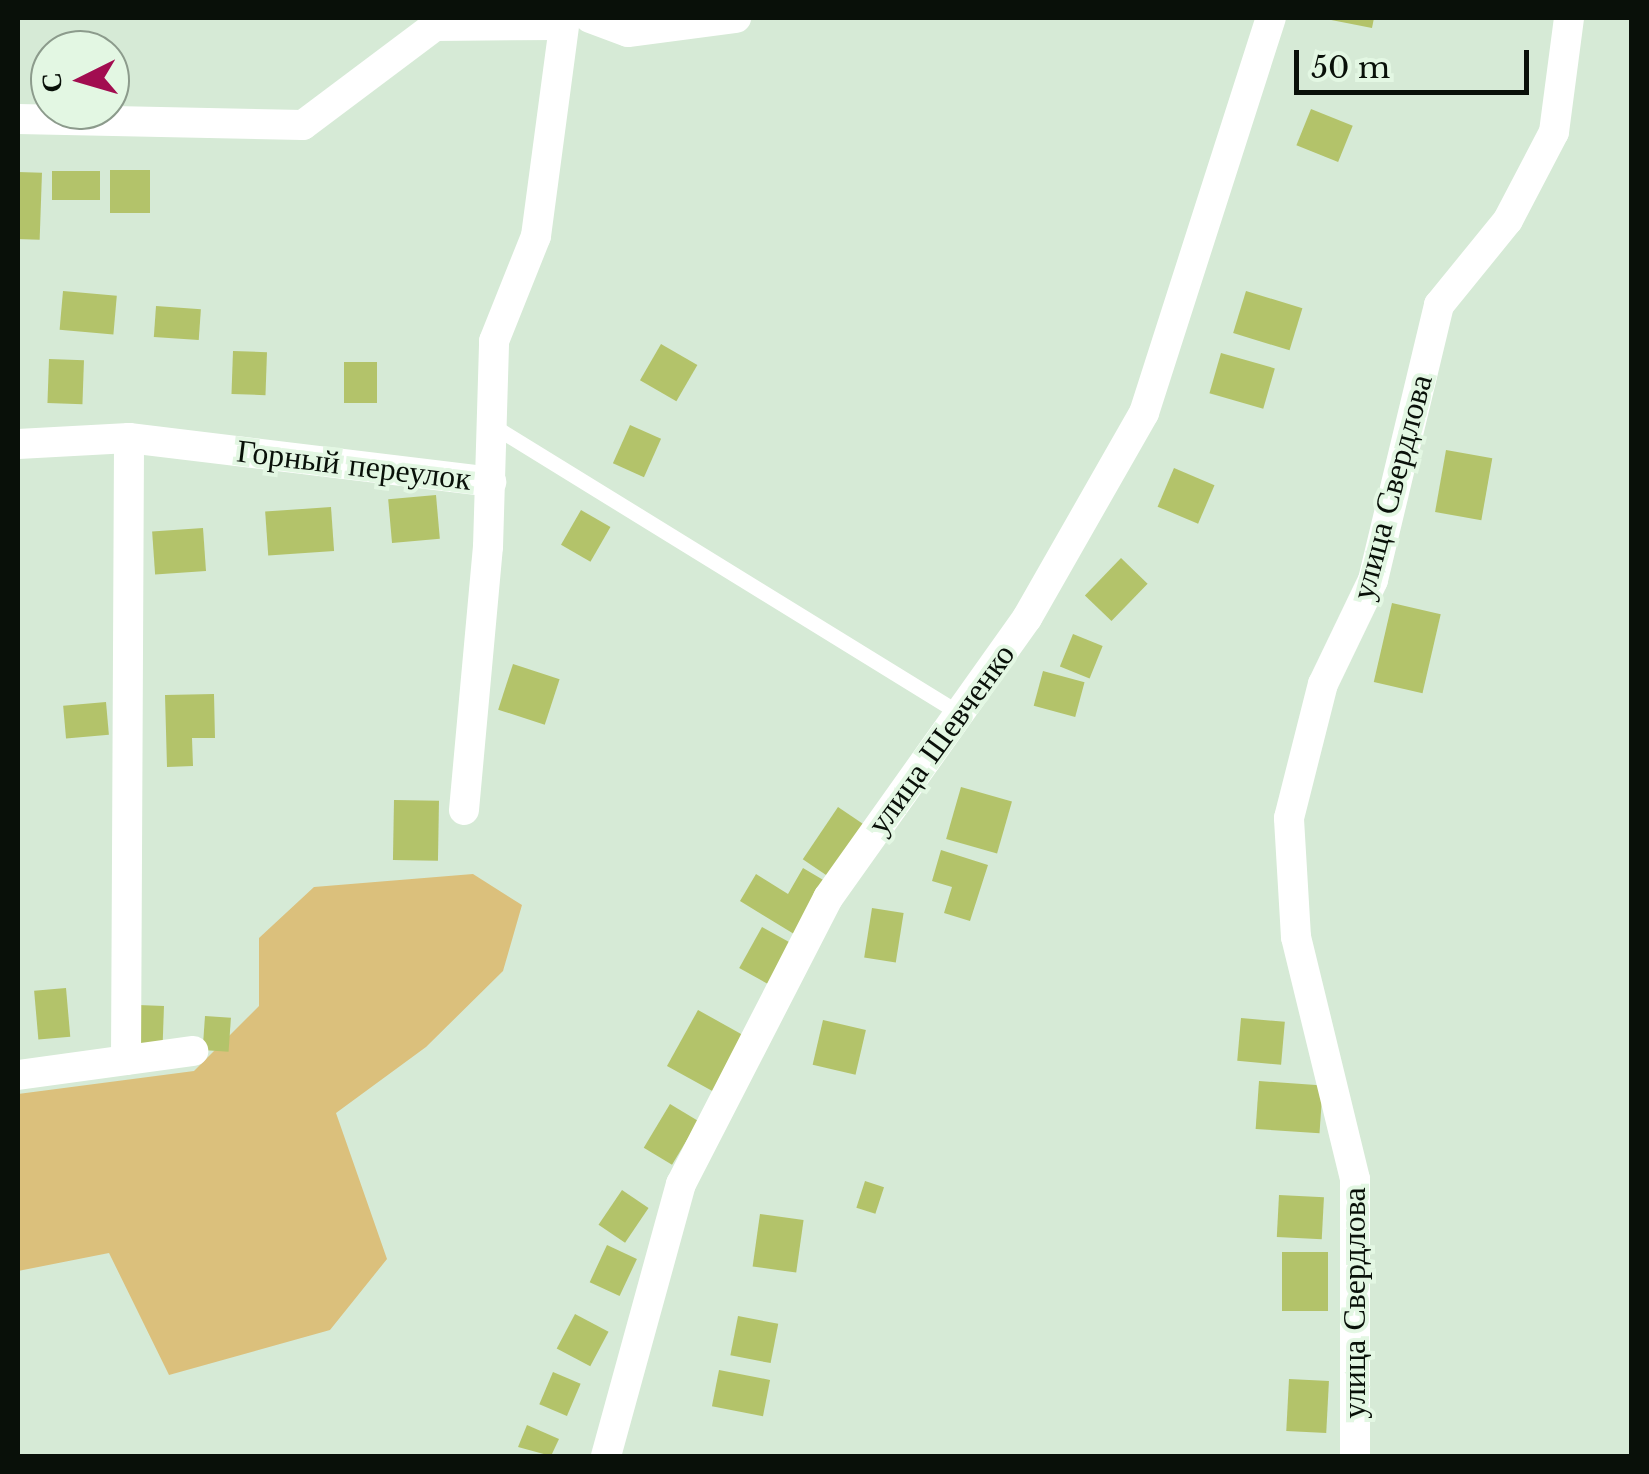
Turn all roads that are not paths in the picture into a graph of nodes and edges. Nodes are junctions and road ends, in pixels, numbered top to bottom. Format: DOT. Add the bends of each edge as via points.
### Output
graph roads {
  1 [pos="736,18"];
  2 [pos="1270,18"];
  3 [pos="1569,18"];
  4 [pos="572,20"];
  5 [pos="18,119"];
  6 [pos="495,427"];
  7 [pos="130,438"];
  8 [pos="18,444"];
  9 [pos="491,482"];
  10 [pos="959,712"];
  11 [pos="464,810"];
  12 [pos="194,1051"];
  13 [pos="126,1060"];
  14 [pos="18,1076"];
  15 [pos="606,1456"];
  16 [pos="1355,1456"];
  1 -- 4 [label="street" via="628,32"];
  2 -- 10 [label="street, улица Шевченко" via="1144,413 1027,618"];
  3 -- 16 [label="street, улица Свердлова" via="1554,132 1508,220 1438,305 1373,580 1322,684 1289,818 1296,937 1355,1180"];
  4 -- 5 [label="street" via="434,26 304,124"];
  4 -- 6 [label="street" via="536,236 494,341"];
  6 -- 9 [label="street"];
  6 -- 10 [label="lane"];
  7 -- 8 [label="street, Горный переулок"];
  7 -- 9 [label="street, Горный переулок"];
  7 -- 13 [label="street"];
  9 -- 11 [label="street, Горный переулок"];
  10 -- 15 [label="street, улица Шевченко" via="828,898 681,1184"];
  12 -- 13 [label="street"];
  13 -- 14 [label="street"];
}
